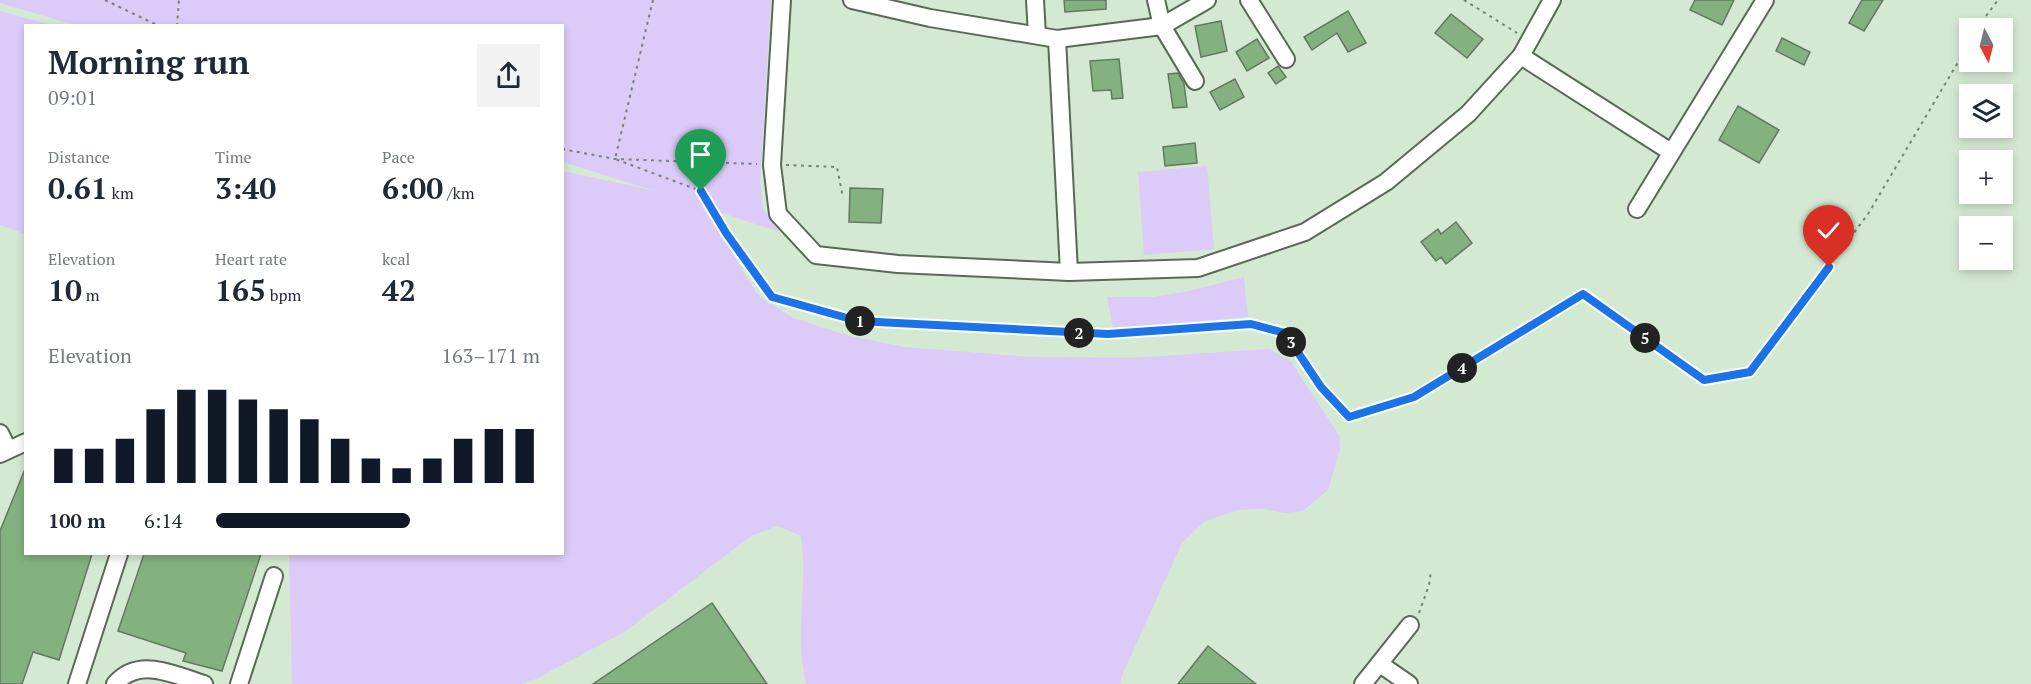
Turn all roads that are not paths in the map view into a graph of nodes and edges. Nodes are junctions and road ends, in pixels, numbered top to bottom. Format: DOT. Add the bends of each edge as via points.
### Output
graph roads {
  1 [pos="782,0"];
  2 [pos="852,0"];
  3 [pos="1035,0"];
  4 [pos="1156,0"];
  5 [pos="1207,0"];
  6 [pos="1249,0"];
  7 [pos="1552,0"];
  8 [pos="1765,0"];
  9 [pos="1162,26"];
  10 [pos="1037,35"];
  11 [pos="1057,39"];
  12 [pos="1521,56"];
  13 [pos="1286,59"];
  14 [pos="1195,81"];
  15 [pos="1671,152"];
  16 [pos="1637,209"];
  17 [pos="1070,272"];
  18 [pos="0,433"];
  19 [pos="24,443"];
  20 [pos="4,451"];
  21 [pos="119,555"];
  22 [pos="274,576"];
  23 [pos="1410,625"];
  24 [pos="1380,663"];
  25 [pos="77,684"];
  26 [pos="115,684"];
  27 [pos="204,684"];
  28 [pos="239,684"];
  29 [pos="1363,684"];
  30 [pos="1409,684"];
  1 -- 17 [label="street" via="772,165 778,214 816,255 898,264"];
  2 -- 10 [label="street" via="934,19"];
  3 -- 10 [label="street"];
  4 -- 9 [label="street"];
  5 -- 9 [label="street"];
  6 -- 13 [label="street"];
  7 -- 12 [label="street"];
  8 -- 15 [label="street"];
  9 -- 11 [label="street"];
  9 -- 14 [label="street"];
  10 -- 11 [label="street"];
  11 -- 17 [label="street"];
  12 -- 15 [label="street"];
  12 -- 17 [label="street" via="1468,114 1386,182 1305,232 1198,268"];
  15 -- 16 [label="street"];
  18 -- 20 [label="street"];
  19 -- 20 [label="street"];
  21 -- 25 [label="street"];
  22 -- 28 [label="street"];
  23 -- 24 [label="street"];
  24 -- 29 [label="street"];
  24 -- 30 [label="street"];
  26 -- 27 [label="street" via="132,671 149,668"];
}
